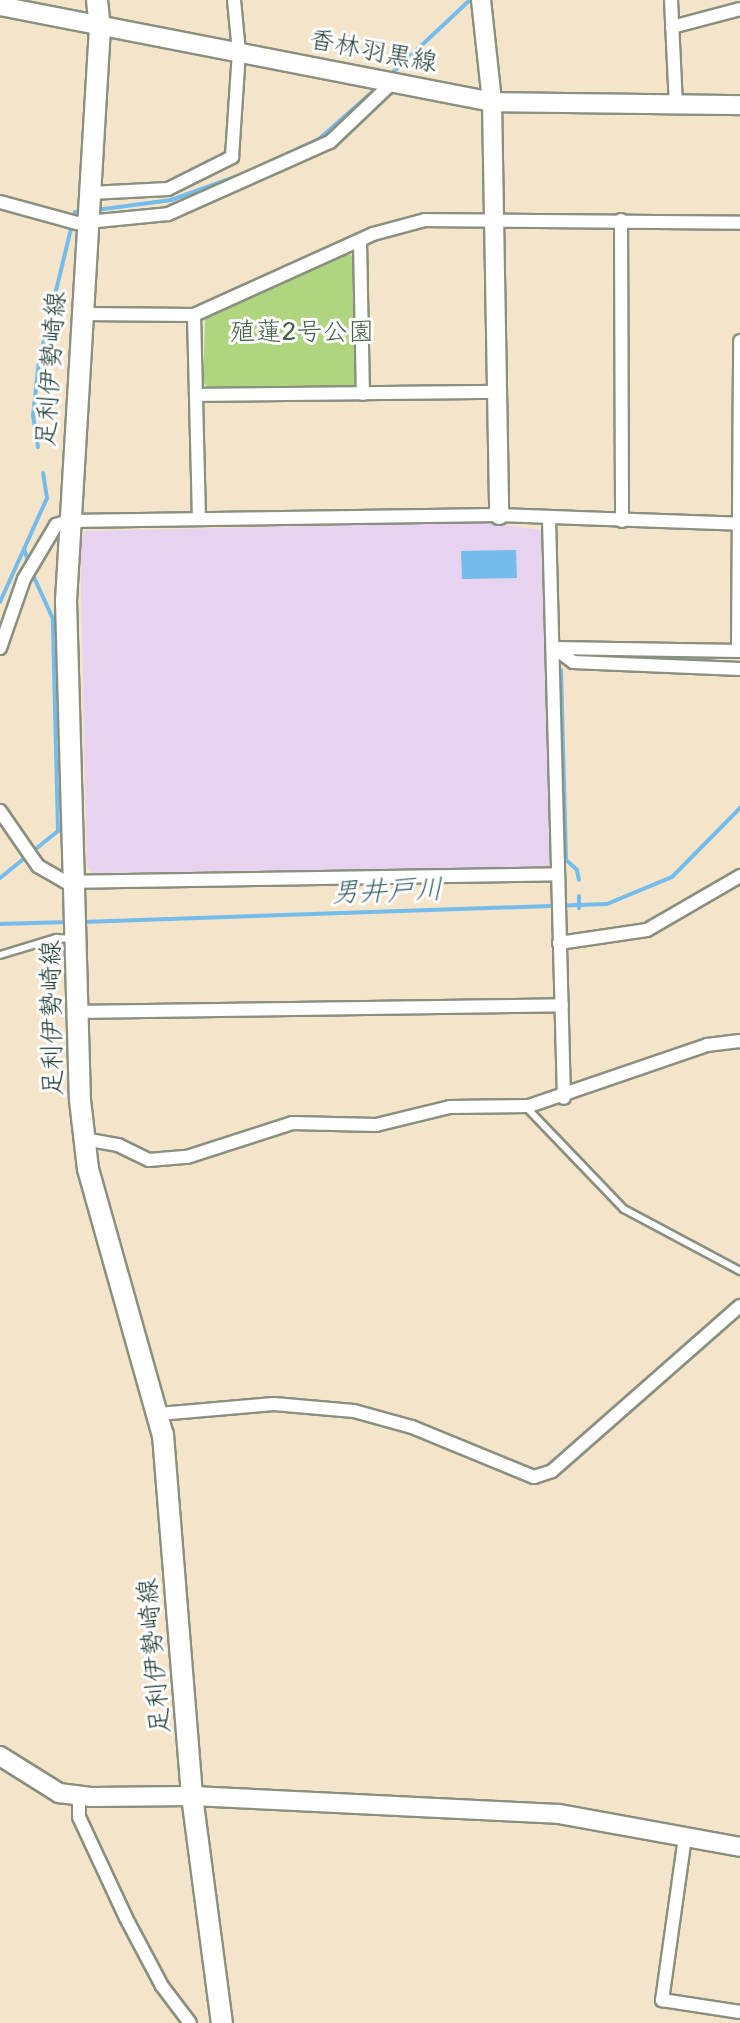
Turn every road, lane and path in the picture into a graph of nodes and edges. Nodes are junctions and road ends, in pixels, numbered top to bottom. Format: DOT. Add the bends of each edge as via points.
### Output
graph roads {
  1 [pos="97,0"];
  2 [pos="234,0"];
  3 [pos="671,0"];
  4 [pos="485,3"];
  5 [pos="0,6"];
  6 [pos="740,9"];
  7 [pos="100,27"];
  8 [pos="672,27"];
  9 [pos="239,52"];
  10 [pos="387,81"];
  11 [pos="492,102"];
  12 [pos="676,105"];
  13 [pos="740,105"];
  14 [pos="0,202"];
  15 [pos="84,213"];
  16 [pos="493,220"];
  17 [pos="621,220"];
  18 [pos="740,223"];
  19 [pos="360,241"];
  20 [pos="83,314"];
  21 [pos="194,315"];
  22 [pos="740,341"];
  23 [pos="496,392"];
  24 [pos="363,394"];
  25 [pos="196,395"];
  26 [pos="499,515"];
  27 [pos="199,519"];
  28 [pos="549,519"];
  29 [pos="68,521"];
  30 [pos="622,521"];
  31 [pos="739,524"];
  32 [pos="0,648"];
  33 [pos="554,648"];
  34 [pos="739,651"];
  35 [pos="740,669"];
  36 [pos="0,811"];
  37 [pos="558,874"];
  38 [pos="740,876"];
  39 [pos="76,891"];
  40 [pos="78,936"];
  41 [pos="559,943"];
  42 [pos="0,955"];
  43 [pos="562,1005"];
  44 [pos="78,1012"];
  45 [pos="740,1041"];
  46 [pos="564,1098"];
  47 [pos="526,1106"];
  48 [pos="84,1139"];
  49 [pos="740,1271"];
  50 [pos="740,1306"];
  51 [pos="159,1414"];
  52 [pos="0,1756"];
  53 [pos="79,1795"];
  54 [pos="192,1796"];
  55 [pos="685,1837"];
  56 [pos="740,1847"];
  57 [pos="740,2012"];
  58 [pos="190,2023"];
  59 [pos="222,2023"];
  1 -- 7 [label="main road, 足利伊勢崎線"];
  2 -- 9 [label="street"];
  3 -- 8 [label="street"];
  4 -- 11 [label="street"];
  5 -- 7 [label="street, 香林羽黒線"];
  6 -- 8 [label="street"];
  7 -- 9 [label="street, 香林羽黒線"];
  7 -- 15 [label="main road, 足利伊勢崎線"];
  8 -- 12 [label="street"];
  9 -- 10 [label="street, 香林羽黒線"];
  9 -- 15 [label="street" via="232,157 226,164 168,189"];
  10 -- 11 [label="street, 香林羽黒線"];
  10 -- 15 [label="street" via="330,142 292,163 168,214"];
  11 -- 12 [label="street, 香林羽黒線"];
  11 -- 16 [label="street"];
  12 -- 13 [label="street, 香林羽黒線"];
  14 -- 15 [label="street"];
  15 -- 20 [label="main road, 足利伊勢崎線"];
  16 -- 17 [label="street"];
  16 -- 19 [label="street" via="425,220"];
  16 -- 23 [label="street"];
  17 -- 18 [label="street"];
  17 -- 30 [label="street"];
  19 -- 21 [label="street"];
  19 -- 24 [label="street"];
  20 -- 21 [label="street"];
  20 -- 29 [label="main road, 足利伊勢崎線"];
  21 -- 25 [label="street"];
  22 -- 31 [label="street"];
  23 -- 24 [label="street"];
  23 -- 26 [label="street"];
  24 -- 25 [label="street"];
  25 -- 27 [label="street"];
  26 -- 27 [label="street"];
  26 -- 28 [label="street"];
  27 -- 29 [label="street"];
  28 -- 30 [label="street"];
  28 -- 33 [label="street"];
  29 -- 32 [label="street" via="56,525 24,579"];
  29 -- 39 [label="main road, 足利伊勢崎線"];
  30 -- 31 [label="street"];
  31 -- 34 [label="street"];
  33 -- 34 [label="street"];
  33 -- 35 [label="street" via="573,662"];
  33 -- 37 [label="street"];
  36 -- 39 [label="street" via="38,866"];
  37 -- 39 [label="street"];
  37 -- 41 [label="street"];
  38 -- 41 [label="street" via="647,930"];
  39 -- 40 [label="main road, 足利伊勢崎線"];
  40 -- 42 [label="lane"];
  40 -- 44 [label="main road, 足利伊勢崎線"];
  41 -- 43 [label="street"];
  43 -- 44 [label="street"];
  43 -- 46 [label="street"];
  44 -- 48 [label="main road, 足利伊勢崎線"];
  45 -- 46 [label="street" via="707,1045"];
  46 -- 47 [label="street"];
  47 -- 48 [label="street" via="450,1107 376,1125 292,1123 187,1157 149,1160 118,1145"];
  47 -- 49 [label="lane" via="624,1209"];
  48 -- 51 [label="main road, 足利伊勢崎線" via="100,1217"];
  50 -- 51 [label="street" via="552,1471 534,1477 412,1427 354,1411 274,1404"];
  51 -- 54 [label="main road, 足利伊勢崎線"];
  52 -- 53 [label="street" via="59,1793"];
  53 -- 54 [label="street"];
  53 -- 58 [label="street" via="79,1817 126,1918 162,1986"];
  54 -- 55 [label="street" via="559,1814"];
  54 -- 59 [label="main road, 足利伊勢崎線"];
  55 -- 56 [label="street"];
  55 -- 57 [label="street" via="662,2000"];
}
